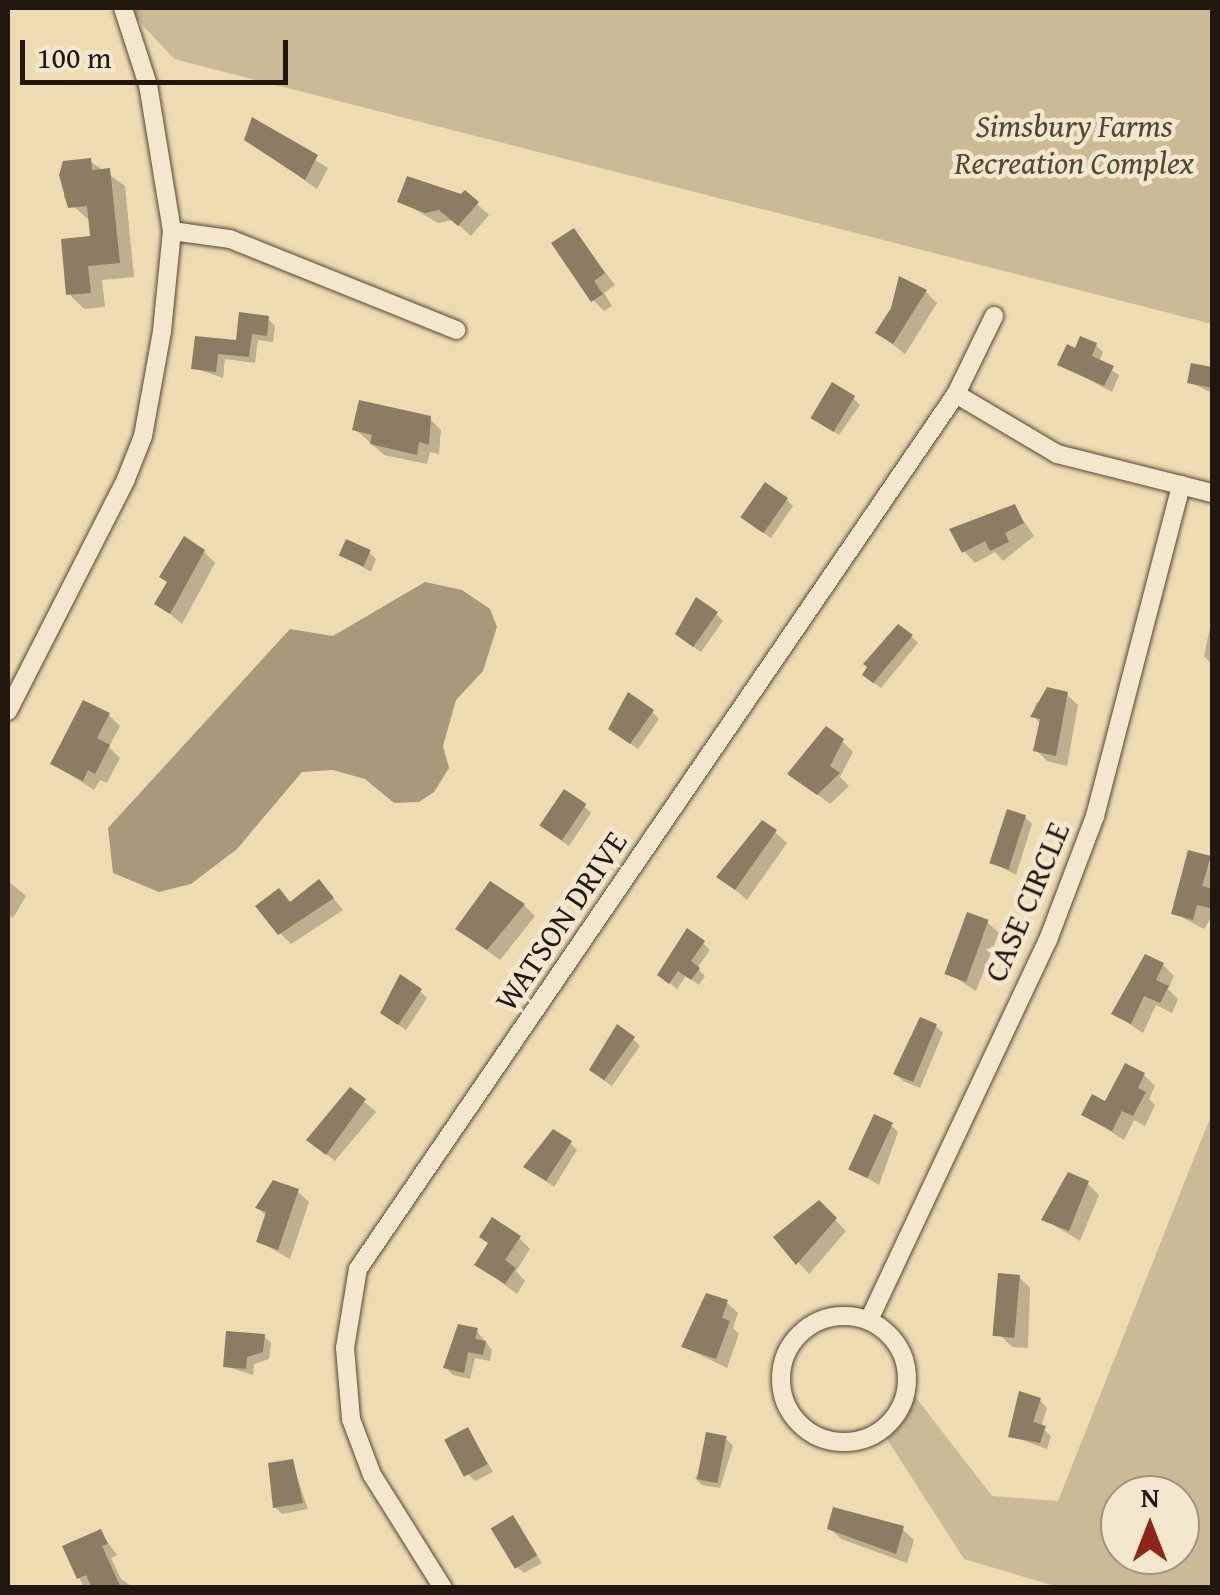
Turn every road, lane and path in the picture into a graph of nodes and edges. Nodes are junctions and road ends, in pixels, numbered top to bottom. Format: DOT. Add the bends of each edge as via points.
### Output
graph roads {
  1 [pos="123,8"];
  2 [pos="172,231"];
  3 [pos="994,316"];
  4 [pos="456,330"];
  5 [pos="956,394"];
  6 [pos="1180,485"];
  7 [pos="1212,493"];
  8 [pos="8,710"];
  9 [pos="868,1320"];
  10 [pos="443,1588"];
  1 -- 2 [label="street" via="148,85"];
  2 -- 4 [label="street" via="230,239"];
  2 -- 8 [label="street" via="143,436"];
  3 -- 5 [label="street, WATSON DRIVE"];
  5 -- 6 [label="street" via="1056,454"];
  5 -- 10 [label="street, WATSON DRIVE" via="358,1269 345,1348 351,1419 372,1475"];
  6 -- 7 [label="street"];
  6 -- 9 [label="street, CASE CIRCLE" via="1090,831 1048,940"];
  9 -- 9 [label="street" via="826,1318 806,1327 787,1352 780,1383 785,1404 814,1435 856,1441 876,1434 902,1403 906,1364 886,1331"];
}
